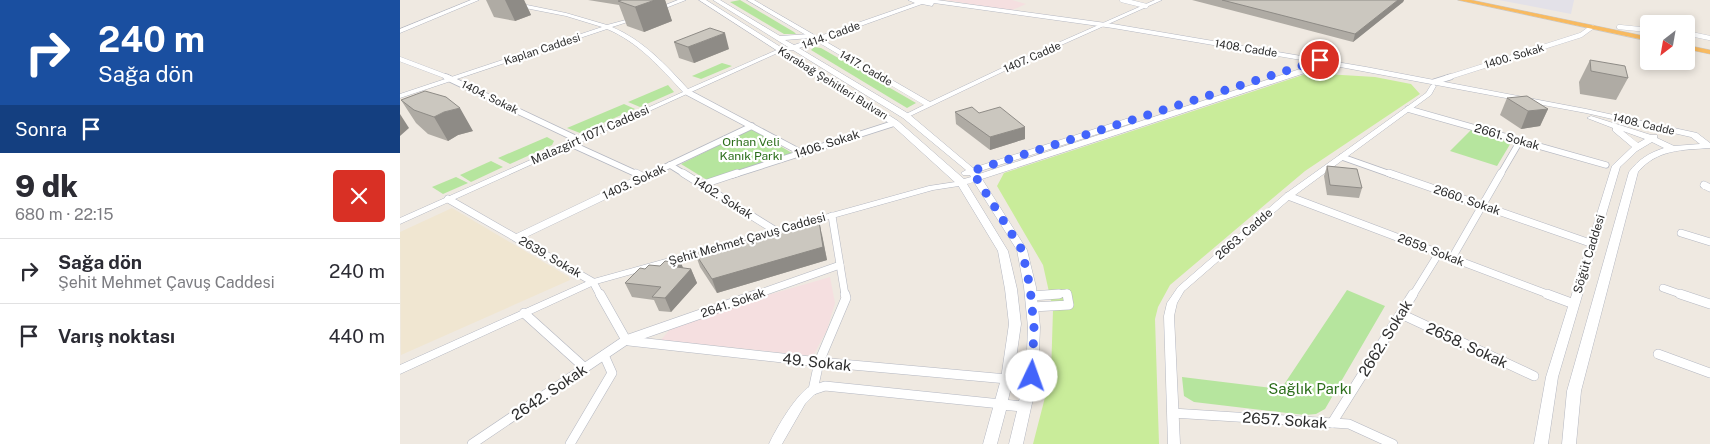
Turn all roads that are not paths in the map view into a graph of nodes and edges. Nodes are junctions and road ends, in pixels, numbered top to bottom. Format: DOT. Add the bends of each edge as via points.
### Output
graph roads {
  1 [pos="476,0"];
  2 [pos="683,0"];
  3 [pos="702,0"];
  4 [pos="716,0"];
  5 [pos="750,0"];
  6 [pos="911,0"];
  7 [pos="1122,0"];
  8 [pos="1159,0"];
  9 [pos="1462,0"];
  10 [pos="1487,0"];
  11 [pos="925,1"];
  12 [pos="513,5"];
  13 [pos="1146,6"];
  14 [pos="609,27"];
  15 [pos="1099,27"];
  16 [pos="1592,27"];
  17 [pos="1640,30"];
  18 [pos="400,31"];
  19 [pos="1695,35"];
  20 [pos="814,37"];
  21 [pos="1640,37"];
  22 [pos="779,38"];
  23 [pos="1710,38"];
  24 [pos="1695,43"];
  25 [pos="791,46"];
  26 [pos="1710,46"];
  27 [pos="1695,49"];
  28 [pos="781,50"];
  29 [pos="1710,52"];
  30 [pos="400,59"];
  31 [pos="1316,62"];
  32 [pos="1340,64"];
  33 [pos="1329,66"];
  34 [pos="452,79"];
  35 [pos="1433,84"];
  36 [pos="687,92"];
  37 [pos="400,96"];
  38 [pos="930,105"];
  39 [pos="1408,109"];
  40 [pos="906,116"];
  41 [pos="895,122"];
  42 [pos="1605,122"];
  43 [pos="752,126"];
  44 [pos="1694,135"];
  45 [pos="1651,138"];
  46 [pos="1710,138"];
  47 [pos="579,140"];
  48 [pos="1520,141"];
  49 [pos="571,144"];
  50 [pos="1710,146"];
  51 [pos="1637,147"];
  52 [pos="1672,148"];
  53 [pos="802,153"];
  54 [pos="1342,157"];
  55 [pos="670,165"];
  56 [pos="1606,165"];
  57 [pos="975,175"];
  58 [pos="644,177"];
  59 [pos="959,180"];
  60 [pos="701,185"];
  61 [pos="1288,196"];
  62 [pos="448,199"];
  63 [pos="1483,206"];
  64 [pos="832,216"];
  65 [pos="400,221"];
  66 [pos="776,231"];
  67 [pos="1681,233"];
  68 [pos="516,238"];
  69 [pos="1710,242"];
  70 [pos="1593,244"];
  71 [pos="1439,253"];
  72 [pos="1452,258"];
  73 [pos="840,265"];
  74 [pos="593,282"];
  75 [pos="1664,288"];
  76 [pos="1574,304"];
  77 [pos="1710,304"];
  78 [pos="524,313"];
  79 [pos="1401,314"];
  80 [pos="626,340"];
  81 [pos="1658,354"];
  82 [pos="604,355"];
  83 [pos="818,362"];
  84 [pos="585,368"];
  85 [pos="400,370"];
  86 [pos="1710,373"];
  87 [pos="1534,376"];
  88 [pos="1007,379"];
  89 [pos="813,390"];
  90 [pos="1001,404"];
  91 [pos="1025,407"];
  92 [pos="1172,412"];
  93 [pos="1332,423"];
  94 [pos="472,444"];
  95 [pos="570,444"];
  96 [pos="776,444"];
  97 [pos="990,444"];
  98 [pos="1016,444"];
  99 [pos="1174,444"];
  100 [pos="1393,444"];
  101 [pos="1541,444"];
  102 [pos="1569,444"];
  1 -- 18 [label="street"];
  2 -- 14 [label="street, Kaplan Caddesi"];
  3 -- 28 [label="main road, Karabağ Şehitleri Bulvarı"];
  4 -- 22 [label="main road, Karabağ Şehitleri Bulvarı"];
  5 -- 20 [label="street, 1417. Cadde"];
  6 -- 11 [label="main road, 1408. Cadde"];
  6 -- 20 [label="main road, 1414. Cadde"];
  7 -- 13 [label="street"];
  8 -- 13 [label="street, 1407. Cadde"];
  9 -- 16 [label="highway"];
  10 -- 17 [label="highway"];
  11 -- 15 [label="main road, 1408. Cadde"];
  11 -- 20 [label="main road, 1414. Cadde"];
  12 -- 14 [label="street" via="561,13"];
  13 -- 15 [label="street, 1407. Cadde"];
  14 -- 34 [label="street, Kaplan Caddesi"];
  14 -- 36 [label="street" via="643,48"];
  15 -- 31 [label="main road, 1408. Cadde" via="1287,60"];
  15 -- 31 [label="main road, 1408. Cadde" via="1113,26"];
  15 -- 38 [label="street, 1407. Cadde"];
  16 -- 21 [label="highway"];
  16 -- 35 [label="street, 1400. Sokak" via="1581,35"];
  19 -- 23 [label="street"];
  20 -- 22 [label="main road"];
  20 -- 25 [label="main road, 1414. Cadde"];
  20 -- 38 [label="street, 1417. Cadde"];
  22 -- 25 [label="main road, Karabağ Şehitleri Bulvarı"];
  24 -- 26 [label="highway"];
  25 -- 28 [label="main road, 1414. Cadde"];
  25 -- 40 [label="main road, Karabağ Şehitleri Bulvarı"];
  27 -- 29 [label="highway"];
  28 -- 36 [label="street, Malazgirt 1071 Caddesi"];
  28 -- 41 [label="main road, Karabağ Şehitleri Bulvarı"];
  30 -- 34 [label="street, 1404. Sokak"];
  31 -- 32 [label="main road, 1408. Cadde"];
  31 -- 33 [label="main road, 1408. Cadde"];
  31 -- 57 [label="main road"];
  32 -- 33 [label="main road"];
  32 -- 35 [label="main road, 1408. Cadde"];
  33 -- 35 [label="main road, 1408. Cadde"];
  33 -- 57 [label="main road" via="1303,71"];
  34 -- 37 [label="street, Kaplan Caddesi"];
  34 -- 47 [label="street, 1404. Sokak"];
  35 -- 39 [label="street, 2663. Cadde" via="1429,94"];
  35 -- 42 [label="main road, 1408. Cadde"];
  35 -- 44 [label="main road, 1408. Cadde" via="1586,111"];
  36 -- 43 [label="street"];
  36 -- 47 [label="street, Malazgirt 1071 Caddesi"];
  38 -- 40 [label="street, 1407. Cadde"];
  39 -- 48 [label="street, 2661. Sokak"];
  39 -- 54 [label="street, 2663. Cadde"];
  40 -- 57 [label="main road, Karabağ Şehitleri Bulvarı"];
  41 -- 53 [label="street, 1406. Sokak"];
  41 -- 59 [label="main road, Karabağ Şehitleri Bulvarı"];
  42 -- 45 [label="main road, 1408. Cadde"];
  42 -- 51 [label="main road"];
  43 -- 53 [label="street"];
  43 -- 55 [label="street, 1403. Sokak"];
  44 -- 45 [label="main road, Söğüt Caddesi"];
  44 -- 46 [label="main road, Söğüt Caddesi"];
  44 -- 50 [label="main road, 1408. Cadde"];
  45 -- 51 [label="main road, Söğüt Caddesi"];
  45 -- 52 [label="main road, 1408. Cadde"];
  47 -- 49 [label="street, Malazgirt 1071 Caddesi"];
  48 -- 56 [label="street, 2661. Sokak"];
  48 -- 63 [label="street"];
  49 -- 58 [label="street"];
  49 -- 62 [label="street, Malazgirt 1071 Caddesi"];
  50 -- 52 [label="main road, Söğüt Caddesi"];
  51 -- 70 [label="main road, Söğüt Caddesi" via="1616,166"];
  52 -- 102 [label="main road, Söğüt Caddesi" via="1641,161 1634,172 1574,391"];
  53 -- 60 [label="street, 1406. Sokak"];
  54 -- 61 [label="street, 2663. Cadde"];
  54 -- 63 [label="street, 2660. Sokak"];
  55 -- 58 [label="street, 1403. Sokak"];
  55 -- 60 [label="street, 1402. Sokak"];
  57 -- 59 [label="main road"];
  57 -- 91 [label="main road, Karabağ Şehitleri Bulvarı" via="1022,250 1034,327 1032,376"];
  58 -- 68 [label="street, 1403. Sokak"];
  59 -- 64 [label="street, Şehit Mehmet Çavuş Caddesi"];
  59 -- 88 [label="main road, Karabağ Şehitleri Bulvarı" via="1003,251 1015,324"];
  60 -- 66 [label="street, 1402. Sokak"];
  61 -- 71 [label="street, 2659. Sokak"];
  61 -- 92 [label="street, 2663. Cadde" via="1181,289 1172,303 1169,316"];
  62 -- 65 [label="street, Malazgirt 1071 Caddesi"];
  62 -- 68 [label="street, 2639. Sokak"];
  63 -- 70 [label="street, 2660. Sokak"];
  63 -- 72 [label="street"];
  64 -- 66 [label="street, Şehit Mehmet Çavuş Caddesi"];
  64 -- 73 [label="street"];
  66 -- 74 [label="street, Şehit Mehmet Çavuş Caddesi"];
  67 -- 69 [label="street"];
  68 -- 74 [label="street, 2639. Sokak"];
  70 -- 76 [label="main road, Söğüt Caddesi"];
  71 -- 72 [label="street, 2659. Sokak"];
  71 -- 79 [label="street, 2662. Sokak"];
  72 -- 76 [label="street, 2659. Sokak"];
  73 -- 80 [label="street, 2641. Sokak"];
  73 -- 83 [label="street" via="846,298"];
  74 -- 78 [label="street, Şehit Mehmet Çavuş Caddesi"];
  74 -- 80 [label="street, 2639. Sokak"];
  75 -- 77 [label="street"];
  76 -- 101 [label="main road, Söğüt Caddesi" via="1552,377"];
  78 -- 84 [label="street"];
  78 -- 85 [label="street, Şehit Mehmet Çavuş Caddesi"];
  79 -- 87 [label="street, 2658. Sokak"];
  79 -- 93 [label="street, 2662. Sokak"];
  80 -- 82 [label="street, 2642. Sokak"];
  80 -- 83 [label="street, 49. Sokak"];
  81 -- 86 [label="street"];
  82 -- 84 [label="street, 2642. Sokak"];
  82 -- 95 [label="street" via="612,373"];
  83 -- 88 [label="street, 49. Sokak"];
  83 -- 89 [label="street"];
  84 -- 94 [label="street, 2642. Sokak"];
  88 -- 90 [label="main road, Karabağ Şehitleri Bulvarı"];
  89 -- 90 [label="street, 49. Sokak" via="825,386"];
  89 -- 96 [label="street" via="801,401"];
  90 -- 91 [label="main road"];
  90 -- 97 [label="main road, Karabağ Şehitleri Bulvarı"];
  91 -- 98 [label="main road, Karabağ Şehitleri Bulvarı"];
  92 -- 93 [label="street, 2657. Sokak"];
  92 -- 99 [label="street, 2663. Cadde"];
  93 -- 100 [label="street, 2657. Sokak" via="1349,424"];
}
